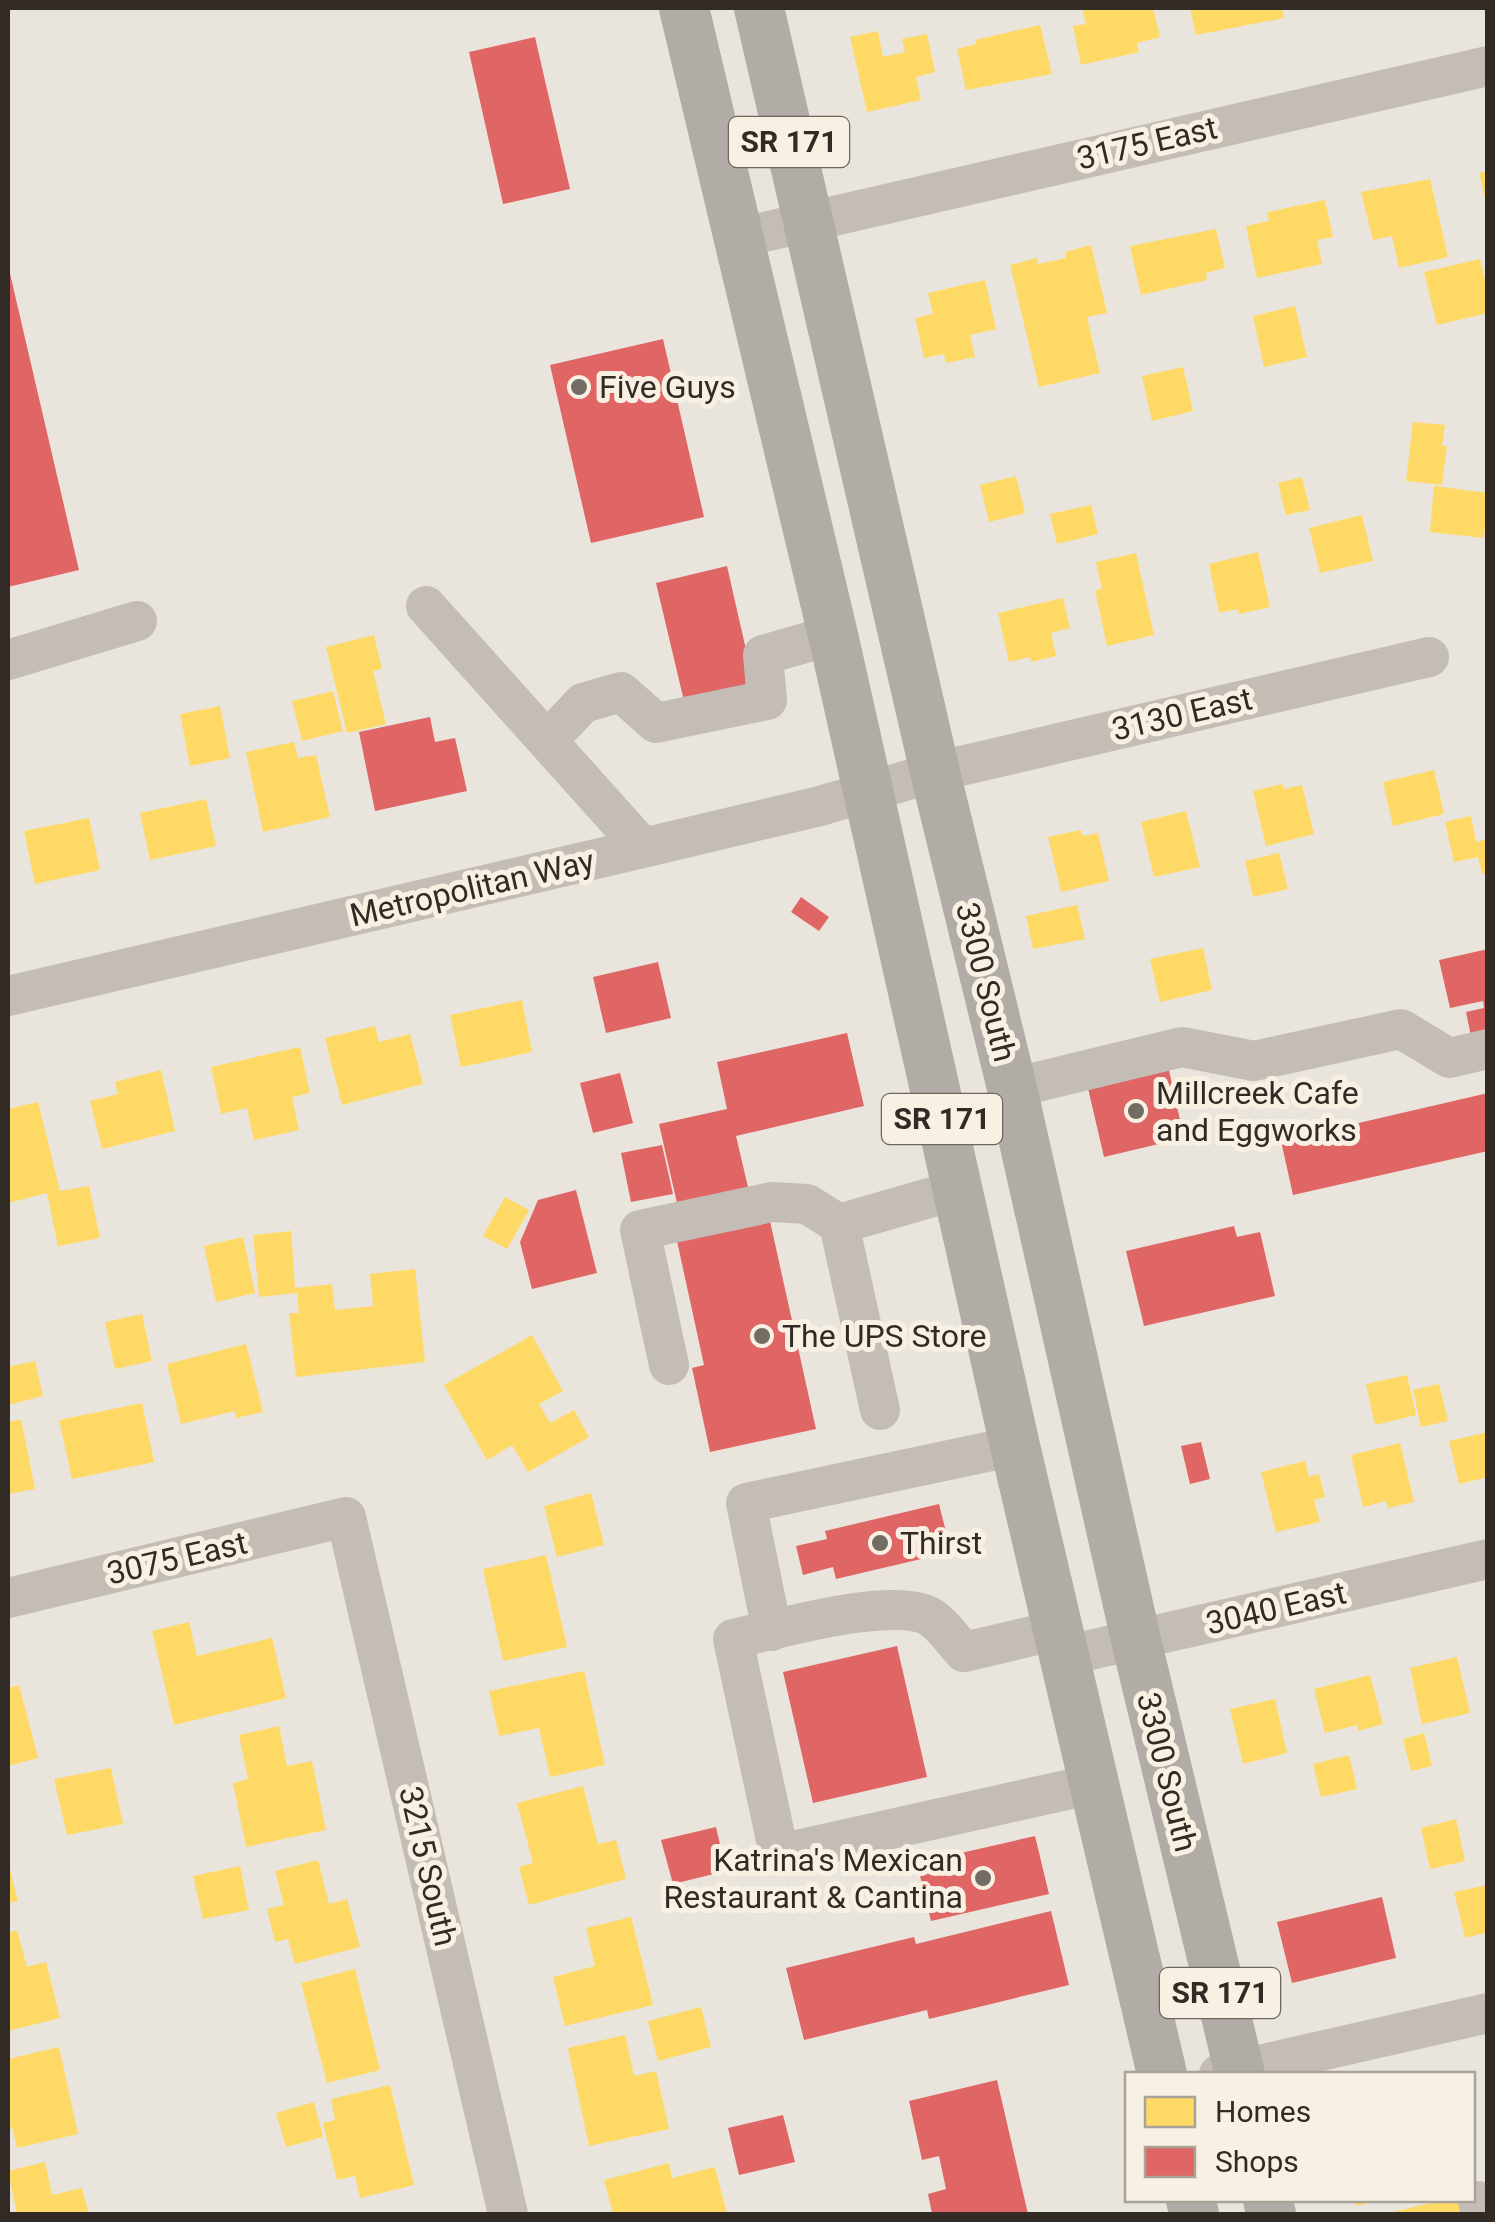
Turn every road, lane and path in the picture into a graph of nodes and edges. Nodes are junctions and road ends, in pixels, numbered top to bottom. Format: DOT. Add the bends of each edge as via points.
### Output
graph roads {
  1 [pos="684,8"];
  2 [pos="759,8"];
  3 [pos="1488,66"];
  4 [pos="807,221"];
  5 [pos="738,238"];
  6 [pos="426,606"];
  7 [pos="137,621"];
  8 [pos="832,636"];
  9 [pos="1428,657"];
  10 [pos="8,660"];
  11 [pos="547,741"];
  12 [pos="935,772"];
  13 [pos="869,792"];
  14 [pos="643,848"];
  15 [pos="8,996"];
  16 [pos="1488,1049"];
  17 [pos="1012,1088"];
  18 [pos="957,1190"];
  19 [pos="838,1224"];
  20 [pos="669,1365"];
  21 [pos="880,1410"];
  22 [pos="1014,1446"];
  23 [pos="346,1517"];
  24 [pos="1488,1559"];
  25 [pos="8,1598"];
  26 [pos="772,1631"];
  27 [pos="1136,1640"];
  28 [pos="1061,1643"];
  29 [pos="1093,1784"];
  30 [pos="1488,2013"];
  31 [pos="1162,2072"];
  32 [pos="1233,2072"];
  33 [pos="1237,2072"];
  34 [pos="508,2214"];
  1 -- 5 [label="main road, SR 171"];
  2 -- 4 [label="main road, 3300 South / SR 171"];
  3 -- 4 [label="street, 3175 East"];
  4 -- 5 [label="street, 3175 East"];
  4 -- 12 [label="main road, 3300 South / SR 171"];
  5 -- 8 [label="main road, SR 171"];
  6 -- 11 [label="street"];
  7 -- 10 [label="street"];
  8 -- 11 [label="street" via="763,655 767,700 656,723 621,692 584,703"];
  8 -- 13 [label="main road, SR 171"];
  9 -- 12 [label="street, 3130 East"];
  11 -- 14 [label="street"];
  12 -- 13 [label="street, Metropolitan Way"];
  12 -- 17 [label="main road, 3300 South / SR 171"];
  13 -- 14 [label="street, Metropolitan Way"];
  13 -- 18 [label="main road, SR 171"];
  14 -- 15 [label="street, Metropolitan Way"];
  16 -- 17 [label="street" via="1450,1058 1401,1028 1254,1061 1182,1047"];
  17 -- 27 [label="main road, 3300 South / SR 171"];
  18 -- 19 [label="street"];
  18 -- 22 [label="main road, SR 171"];
  19 -- 20 [label="street" via="807,1204 772,1202 640,1230"];
  19 -- 21 [label="street"];
  22 -- 26 [label="street" via="746,1503"];
  22 -- 28 [label="main road, SR 171"];
  23 -- 25 [label="street, 3075 East"];
  23 -- 34 [label="street, 3215 South"];
  24 -- 27 [label="street, 3040 East"];
  26 -- 28 [label="street, 3040 East" via="883,1608 931,1617 964,1652"];
  26 -- 29 [label="street" via="734,1639 779,1854"];
  27 -- 28 [label="street, 3040 East"];
  27 -- 32 [label="main road, 3300 South / SR 171"];
  28 -- 29 [label="main road, SR 171"];
  29 -- 31 [label="main road, SR 171"];
  30 -- 33 [label="street"];
}
